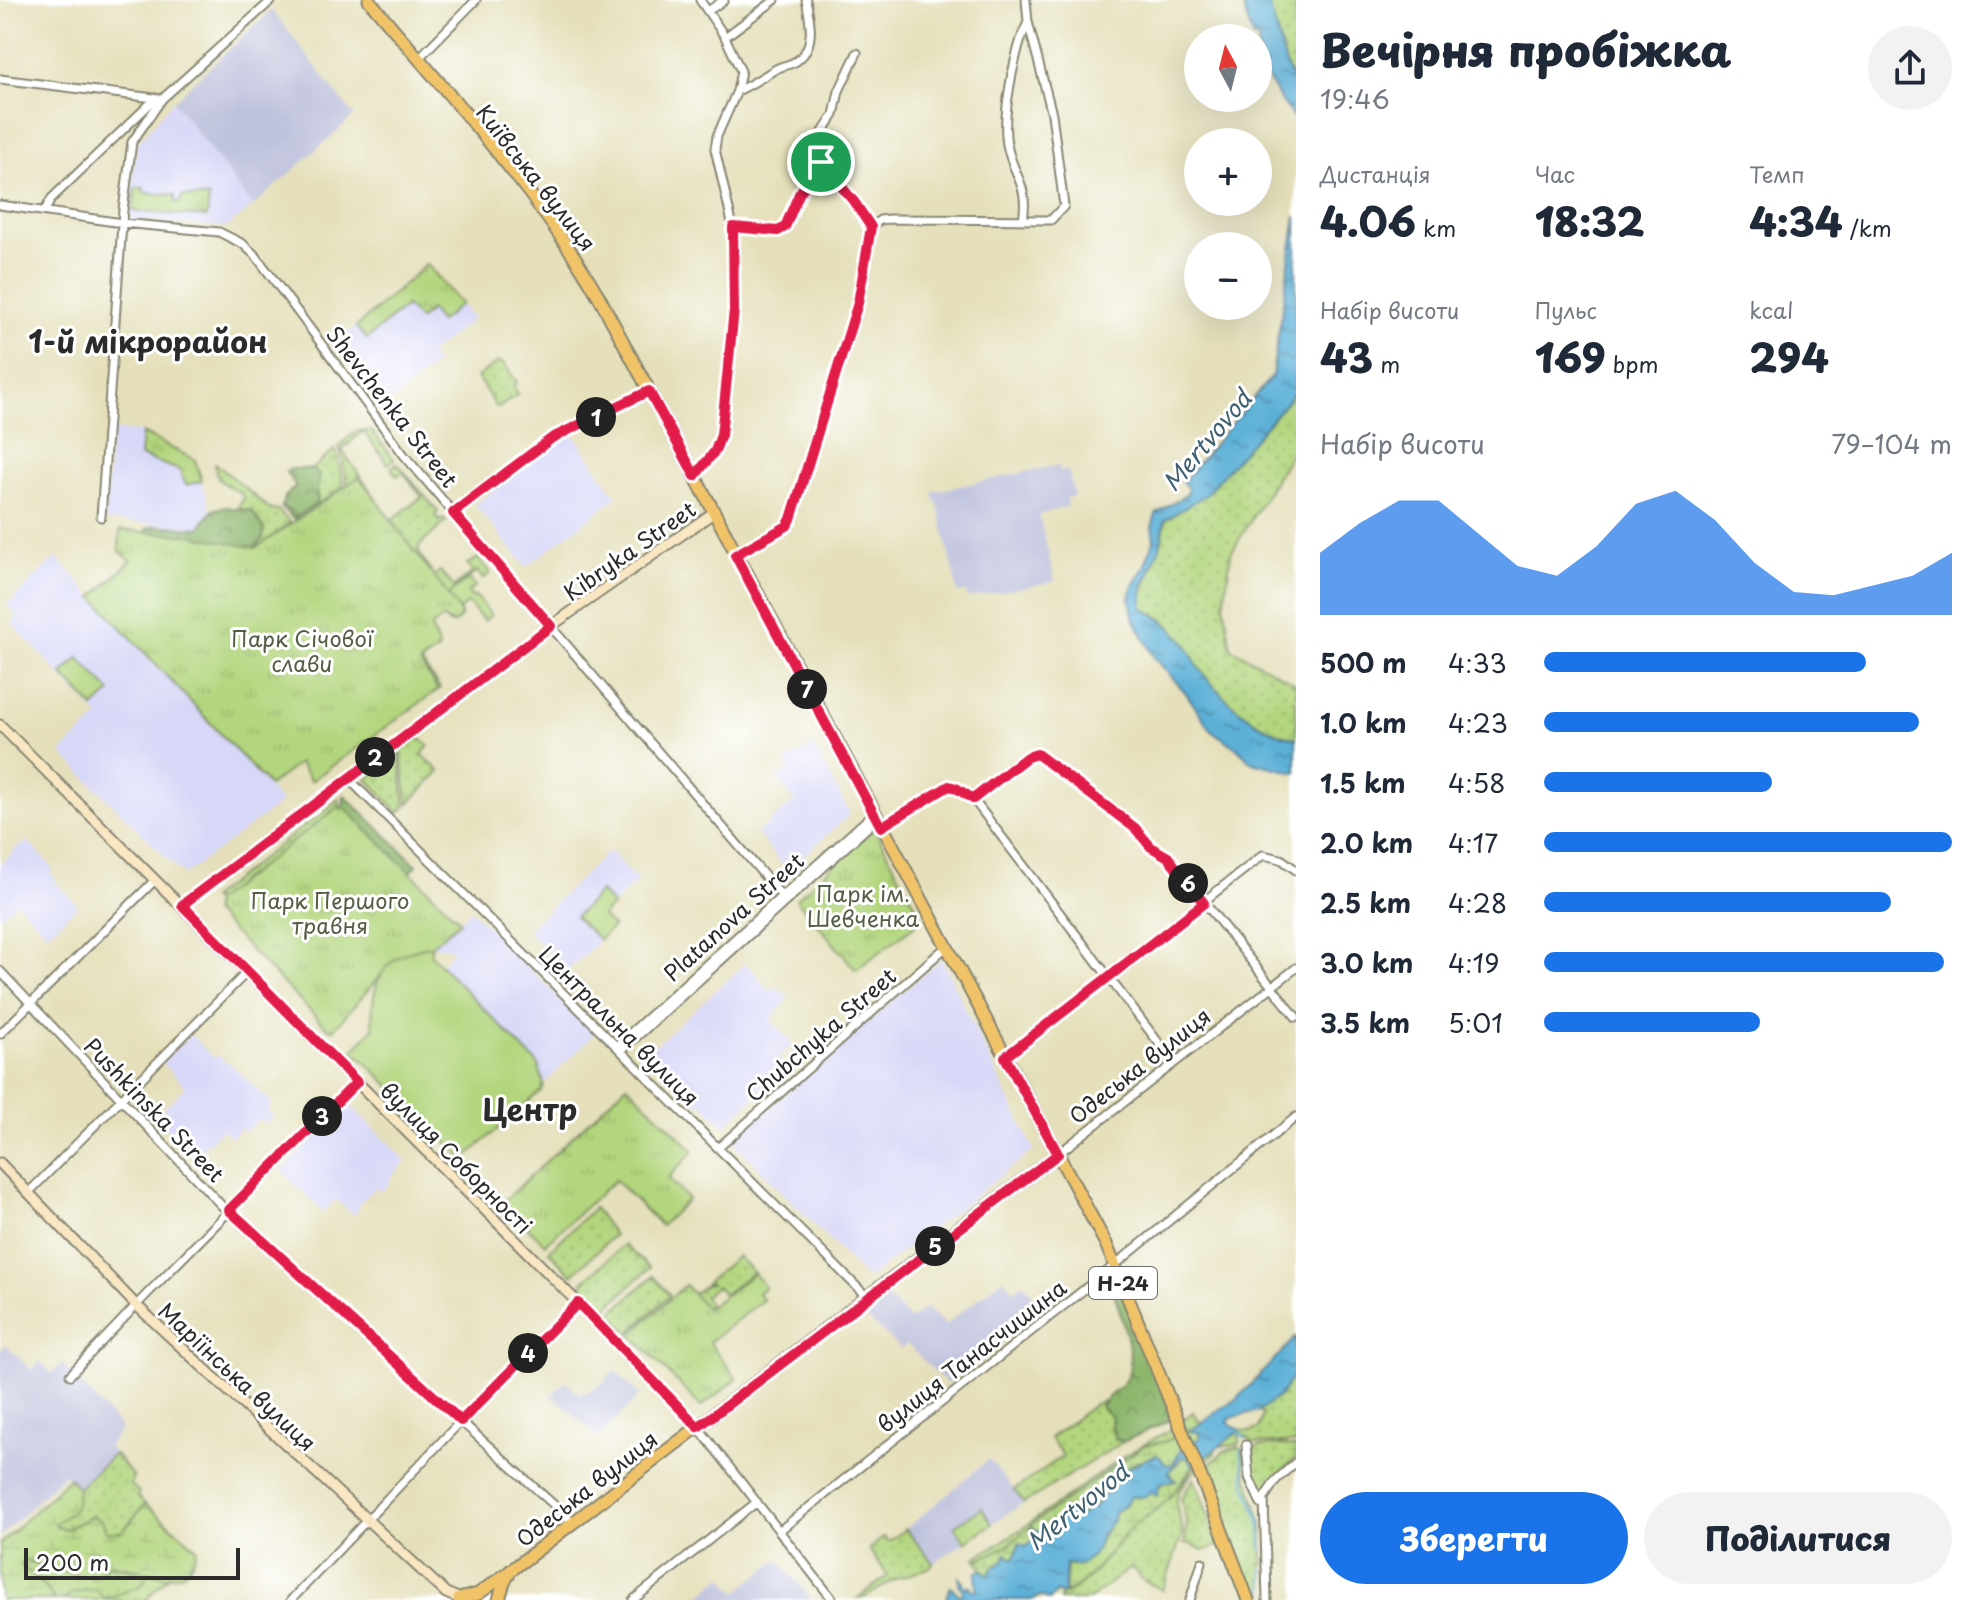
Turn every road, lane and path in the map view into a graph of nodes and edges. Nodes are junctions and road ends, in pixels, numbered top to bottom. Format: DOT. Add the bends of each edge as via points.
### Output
graph roads {
  1 [pos="369,0"];
  2 [pos="476,0"];
  3 [pos="700,0"];
  4 [pos="724,0"];
  5 [pos="775,0"];
  6 [pos="806,0"];
  7 [pos="1026,0"];
  8 [pos="266,1"];
  9 [pos="708,11"];
  10 [pos="1028,22"];
  11 [pos="725,37"];
  12 [pos="857,53"];
  13 [pos="418,59"];
  14 [pos="0,79"];
  15 [pos="737,91"];
  16 [pos="159,99"];
  17 [pos="821,162"];
  18 [pos="0,205"];
  19 [pos="45,210"];
  20 [pos="1023,220"];
  21 [pos="122,223"];
  22 [pos="733,227"];
  23 [pos="871,227"];
  24 [pos="649,391"];
  25 [pos="695,476"];
  26 [pos="453,513"];
  27 [pos="713,513"];
  28 [pos="101,517"];
  29 [pos="735,555"];
  30 [pos="551,626"];
  31 [pos="0,725"];
  32 [pos="348,778"];
  33 [pos="973,799"];
  34 [pos="878,820"];
  35 [pos="1296,870"];
  36 [pos="155,880"];
  37 [pos="784,899"];
  38 [pos="1204,903"];
  39 [pos="182,905"];
  40 [pos="946,947"];
  41 [pos="1296,968"];
  42 [pos="0,971"];
  43 [pos="247,972"];
  44 [pos="1106,977"];
  45 [pos="1272,987"];
  46 [pos="30,1004"];
  47 [pos="1296,1017"];
  48 [pos="0,1034"];
  49 [pos="619,1049"];
  50 [pos="1005,1057"];
  51 [pos="1174,1063"];
  52 [pos="357,1082"];
  53 [pos="120,1099"];
  54 [pos="1296,1117"];
  55 [pos="718,1148"];
  56 [pos="1058,1154"];
  57 [pos="0,1163"];
  58 [pos="28,1193"];
  59 [pos="229,1210"];
  60 [pos="1115,1265"];
  61 [pos="867,1297"];
  62 [pos="578,1303"];
  63 [pos="136,1305"];
  64 [pos="70,1375"];
  65 [pos="461,1421"];
  66 [pos="698,1427"];
  67 [pos="1246,1445"];
  68 [pos="1296,1462"];
  69 [pos="757,1502"];
  70 [pos="1263,1510"];
  71 [pos="367,1520"];
  72 [pos="574,1523"];
  73 [pos="779,1531"];
  74 [pos="1202,1562"];
  75 [pos="510,1571"];
  76 [pos="442,1596"];
  77 [pos="461,1599"];
  78 [pos="291,1600"];
  79 [pos="499,1600"];
  80 [pos="633,1600"];
  81 [pos="833,1600"];
  82 [pos="1190,1600"];
  83 [pos="1248,1600"];
  84 [pos="1267,1600"];
  1 -- 13 [label="main road, Київська вулиця / Н-24"];
  2 -- 13 [label="street"];
  3 -- 9 [label="street"];
  4 -- 9 [label="street"];
  5 -- 11 [label="street"];
  6 -- 15 [label="street" via="809,47 798,61"];
  7 -- 10 [label="street"];
  8 -- 16 [label="street"];
  9 -- 11 [label="street"];
  10 -- 20 [label="street" via="1018,43 1005,129 1008,151 1021,176"];
  10 -- 20 [label="street" via="1052,114 1064,206 1051,220"];
  11 -- 15 [label="street" via="741,71"];
  12 -- 17 [label="street" via="834,115 819,138"];
  13 -- 24 [label="main road, Київська вулиця / Н-24" via="570,246"];
  14 -- 16 [label="street"];
  15 -- 22 [label="street" via="715,149"];
  16 -- 19 [label="street"];
  16 -- 21 [label="street" via="132,142"];
  17 -- 22 [label="street" via="785,227"];
  17 -- 23 [label="street"];
  18 -- 19 [label="street, Shevchenka Street"];
  19 -- 21 [label="street, Shevchenka Street"];
  20 -- 23 [label="street" via="889,219"];
  21 -- 26 [label="street, Shevchenka Street" via="206,229 243,244"];
  21 -- 28 [label="street"];
  22 -- 25 [label="street" via="734,310 721,435"];
  23 -- 29 [label="street" via="858,303 791,519"];
  24 -- 25 [label="main road, Київська вулиця / Н-24"];
  24 -- 26 [label="street" via="552,438"];
  25 -- 27 [label="main road, Київська вулиця / Н-24"];
  26 -- 30 [label="street, Shevchenka Street"];
  27 -- 29 [label="main road, Київська вулиця / Н-24"];
  27 -- 30 [label="main road, Kibryka Street"];
  29 -- 34 [label="main road, Київська вулиця / Н-24"];
  30 -- 32 [label="main road, Kibryka Street"];
  30 -- 37 [label="street, Shevchenka Street"];
  31 -- 36 [label="main road, вулиця Соборності"];
  32 -- 39 [label="main road, Kibryka Street"];
  32 -- 49 [label="street, Центральна вулиця"];
  33 -- 34 [label="street, Platanova Street" via="949,786"];
  33 -- 38 [label="street" via="1037,754 1168,857"];
  33 -- 44 [label="street"];
  34 -- 37 [label="street, Platanova Street"];
  34 -- 40 [label="main road, Київська вулиця / Н-24"];
  35 -- 38 [label="street" via="1263,855"];
  36 -- 39 [label="main road, вулиця Соборності"];
  36 -- 46 [label="street"];
  37 -- 49 [label="street, Platanova Street"];
  38 -- 44 [label="street"];
  38 -- 45 [label="street"];
  39 -- 43 [label="main road, вулиця Соборності"];
  40 -- 50 [label="main road, Київська вулиця / Н-24"];
  40 -- 55 [label="street, Chubchyka Street"];
  41 -- 45 [label="street, Одеська вулиця"];
  42 -- 46 [label="street, Pushkinska Street"];
  43 -- 52 [label="main road, вулиця Соборності"];
  43 -- 53 [label="street"];
  44 -- 50 [label="street"];
  44 -- 51 [label="street"];
  45 -- 47 [label="street"];
  45 -- 51 [label="street, Одеська вулиця"];
  46 -- 48 [label="street"];
  46 -- 53 [label="street, Pushkinska Street"];
  49 -- 55 [label="street, Центральна вулиця"];
  50 -- 56 [label="main road, Київська вулиця / Н-24"];
  51 -- 56 [label="street, Одеська вулиця"];
  52 -- 59 [label="street"];
  52 -- 62 [label="main road, вулиця Соборності"];
  53 -- 58 [label="street"];
  53 -- 59 [label="street, Pushkinska Street"];
  54 -- 60 [label="street, вулиця Танасчишина"];
  55 -- 61 [label="street, Центральна вулиця"];
  56 -- 60 [label="main road, Київська вулиця / Н-24"];
  56 -- 61 [label="main road, Одеська вулиця"];
  57 -- 58 [label="main road, Маріїнська вулиця"];
  58 -- 63 [label="main road, Маріїнська вулиця"];
  59 -- 63 [label="street"];
  59 -- 65 [label="street, Pushkinska Street"];
  60 -- 73 [label="street, вулиця Танасчишина"];
  60 -- 83 [label="main road, Київська вулиця / Н-24"];
  61 -- 66 [label="main road, Одеська вулиця"];
  62 -- 65 [label="street"];
  62 -- 66 [label="main road, вулиця Соборності"];
  63 -- 64 [label="street"];
  63 -- 71 [label="main road, Маріїнська вулиця"];
  65 -- 71 [label="street"];
  65 -- 72 [label="street, Pushkinska Street"];
  66 -- 69 [label="street, вулиця Соборності"];
  66 -- 72 [label="main road, Одеська вулиця"];
  67 -- 70 [label="street" via="1249,1477"];
  68 -- 70 [label="street" via="1270,1488"];
  69 -- 73 [label="street, вулиця Соборності"];
  69 -- 80 [label="street"];
  70 -- 84 [label="street"];
  71 -- 76 [label="main road, Маріїнська вулиця"];
  71 -- 78 [label="street"];
  72 -- 75 [label="main road, Одеська вулиця"];
  73 -- 81 [label="street, вулиця Соборності"];
  74 -- 82 [label="street"];
  75 -- 77 [label="main road, Одеська вулиця" via="478,1594"];
  75 -- 79 [label="main road, Одеська вулиця"];
  76 -- 77 [label="main road, Маріїнська вулиця"];
}
